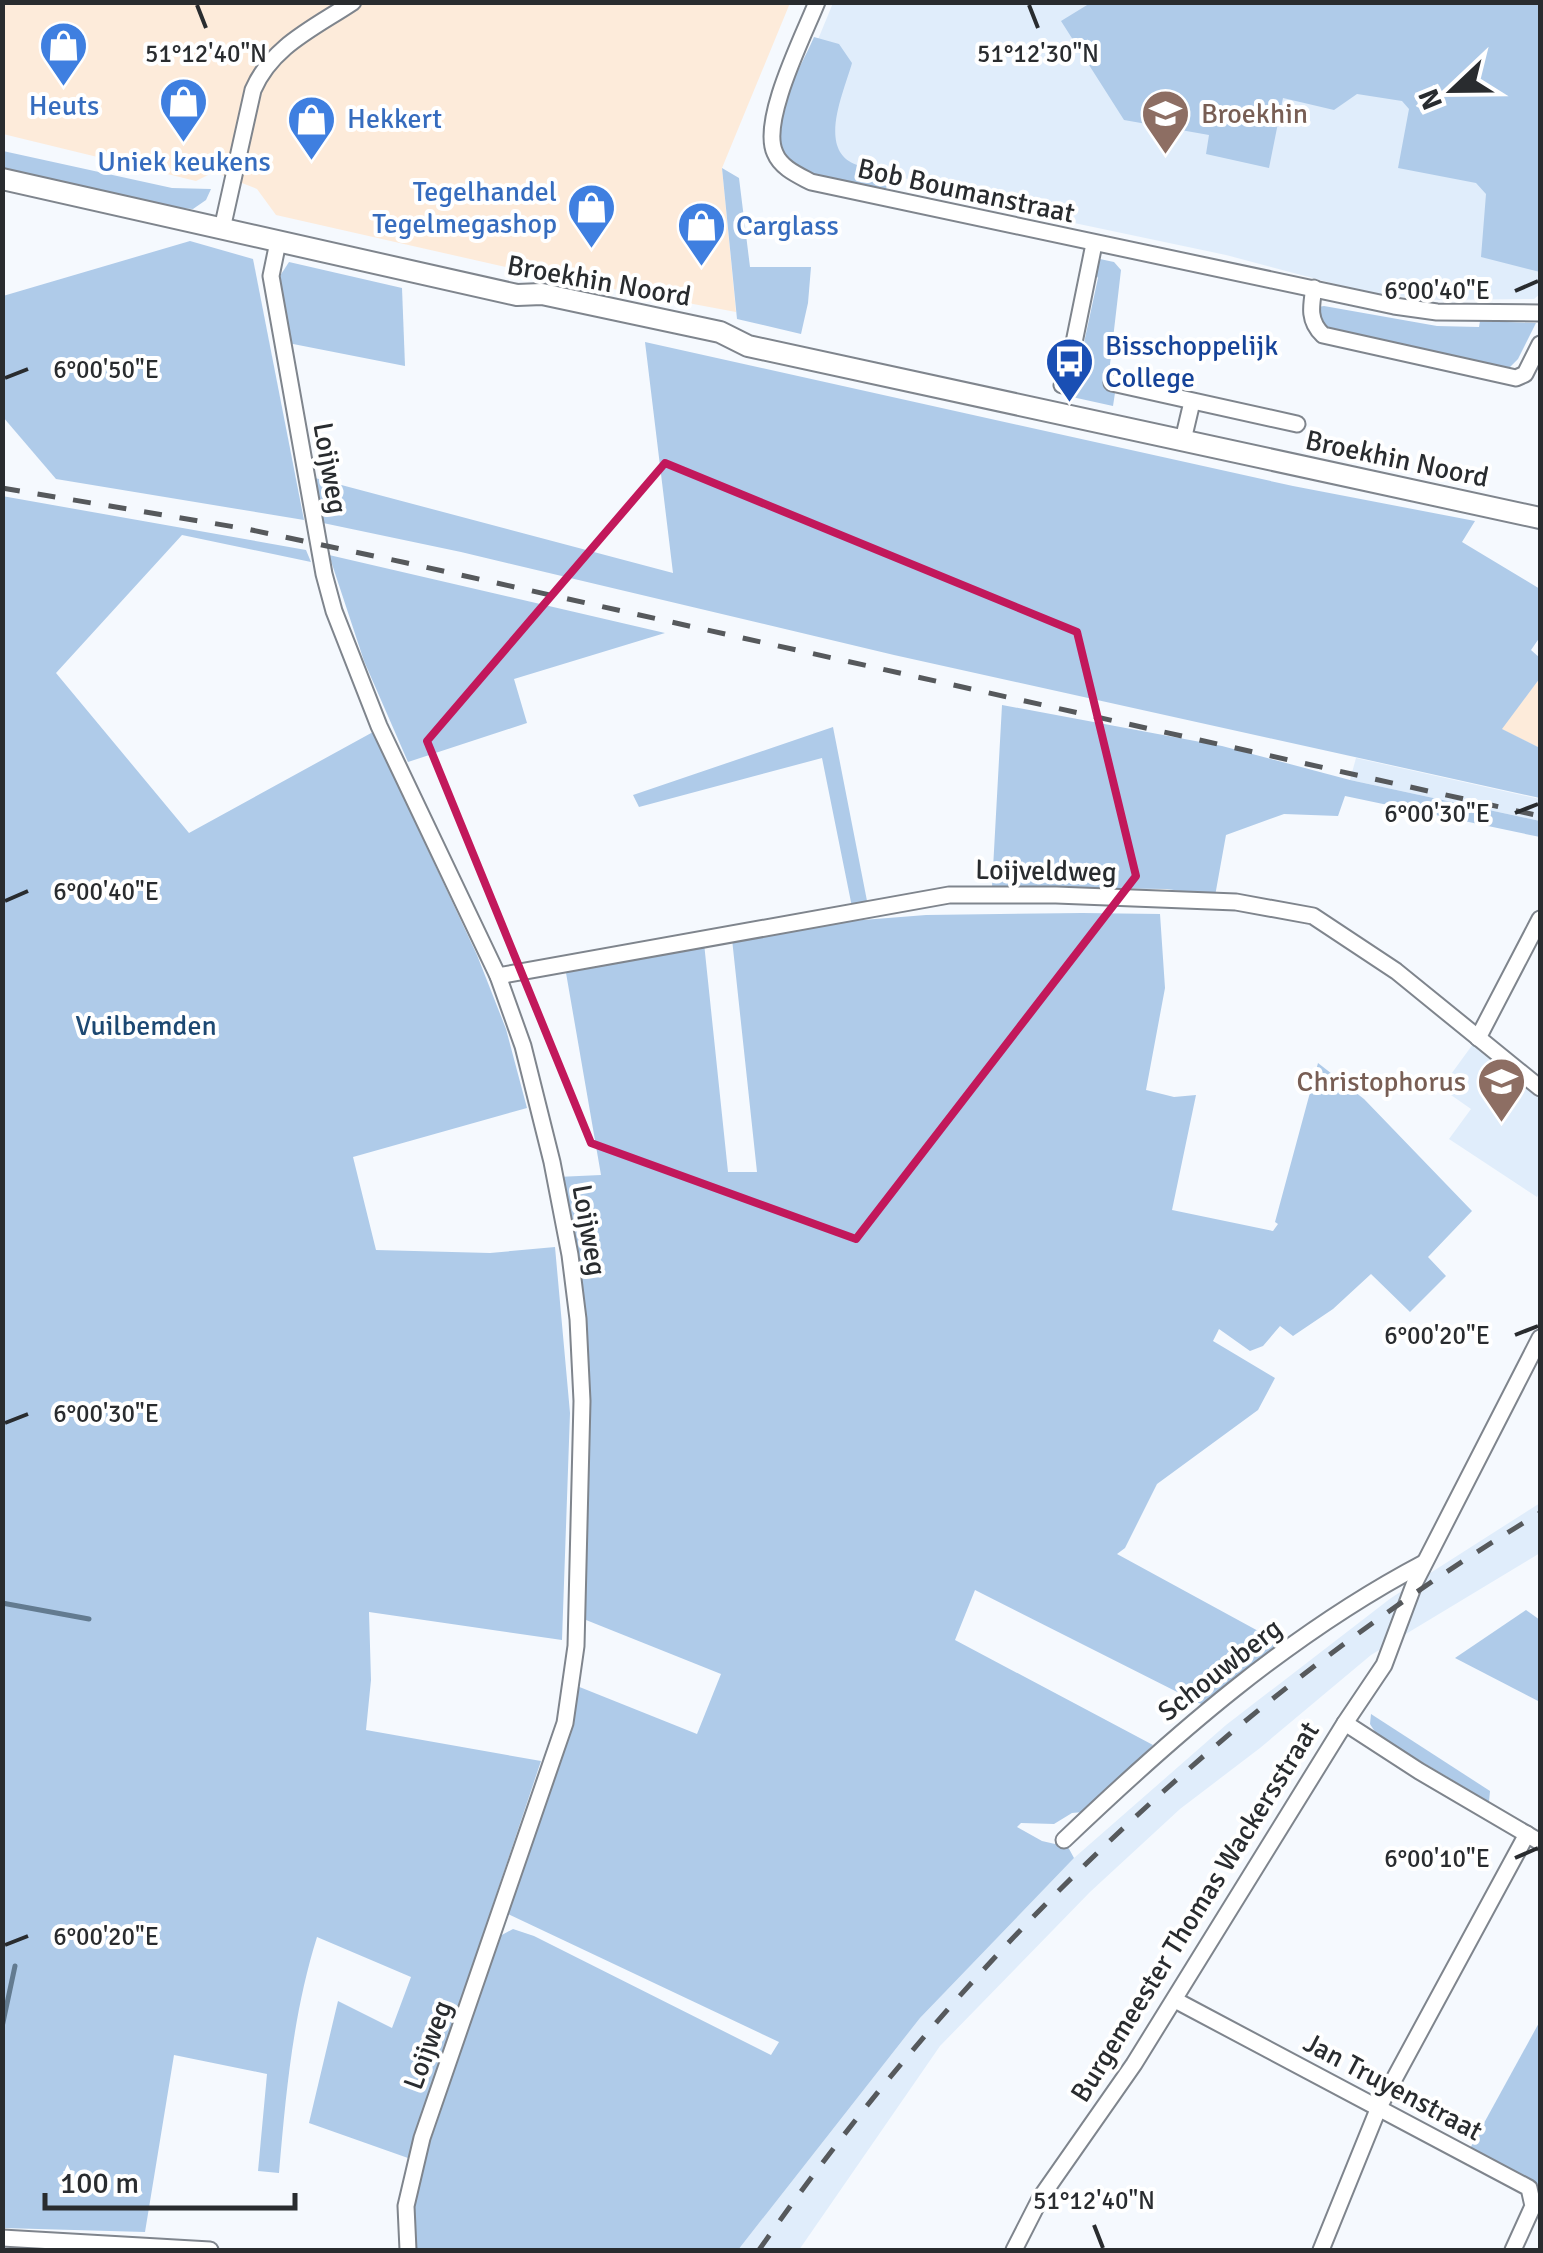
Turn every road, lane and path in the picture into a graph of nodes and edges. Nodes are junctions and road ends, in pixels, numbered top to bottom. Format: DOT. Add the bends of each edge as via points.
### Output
graph roads {
  1 [pos="353,2"];
  2 [pos="817,2"];
  3 [pos="2,180"];
  4 [pos="222,229"];
  5 [pos="278,242"];
  6 [pos="1094,244"];
  7 [pos="1314,288"];
  8 [pos="1540,312"];
  9 [pos="1540,344"];
  10 [pos="1112,384"];
  11 [pos="1062,386"];
  12 [pos="1192,402"];
  13 [pos="1297,424"];
  14 [pos="1184,440"];
  15 [pos="1540,518"];
  16 [pos="1540,919"];
  17 [pos="1522,953"];
  18 [pos="1540,960"];
  19 [pos="498,976"];
  20 [pos="1478,1038"];
  21 [pos="1540,1088"];
  22 [pos="1540,1338"];
  23 [pos="1424,1563"];
  24 [pos="1345,1722"];
  25 [pos="1534,1838"];
  26 [pos="1064,1840"];
  27 [pos="1175,2000"];
  28 [pos="1379,2107"];
  29 [pos="2,2238"];
  30 [pos="210,2250"];
  31 [pos="408,2250"];
  32 [pos="1014,2250"];
  33 [pos="1321,2250"];
  34 [pos="1513,2250"];
  1 -- 4 [label="street" via="281,50 261,72"];
  2 -- 6 [label="street, Bob Boumanstraat" via="771,126 774,152 788,169 811,182"];
  3 -- 4 [label="street, Broekhin Noord"];
  4 -- 5 [label="street, Broekhin Noord"];
  5 -- 14 [label="street, Broekhin Noord" via="684,324 748,346"];
  5 -- 19 [label="street, Loijweg" via="271,276 334,611 379,726"];
  6 -- 7 [label="street, Bob Boumanstraat"];
  6 -- 11 [label="street"];
  7 -- 8 [label="street, Bob Boumanstraat" via="1438,312"];
  7 -- 9 [label="street" via="1312,318 1323,335 1516,378 1525,374"];
  10 -- 12 [label="street, Broekhin Noord"];
  12 -- 13 [label="street, Broekhin Noord"];
  12 -- 14 [label="street"];
  14 -- 15 [label="street, Broekhin Noord"];
  16 -- 17 [label="street"];
  17 -- 18 [label="street"];
  17 -- 20 [label="street"];
  19 -- 20 [label="street, Loijveldweg" via="949,895 1236,902 1313,916 1396,971"];
  19 -- 31 [label="street, Loijweg" via="552,1162 578,1320 576,1646 565,1723 410,2177"];
  20 -- 21 [label="street, Loijveldweg"];
  22 -- 23 [label="street"];
  23 -- 24 [label="street, Burgemeester Thomas Wackersstraat" via="1384,1664"];
  23 -- 26 [label="street, Schouwberg" via="1340,1610 1270,1661 1153,1755"];
  24 -- 25 [label="street"];
  24 -- 27 [label="street, Burgemeester Thomas Wackersstraat"];
  25 -- 28 [label="street"];
  27 -- 28 [label="street, Jan Truyenstraat"];
  27 -- 32 [label="street, Burgemeester Thomas Wackersstraat" via="1041,2197"];
  28 -- 33 [label="street"];
  28 -- 34 [label="street, Jan Truyenstraat" via="1528,2188 1532,2206"];
  29 -- 30 [label="street"];
}
